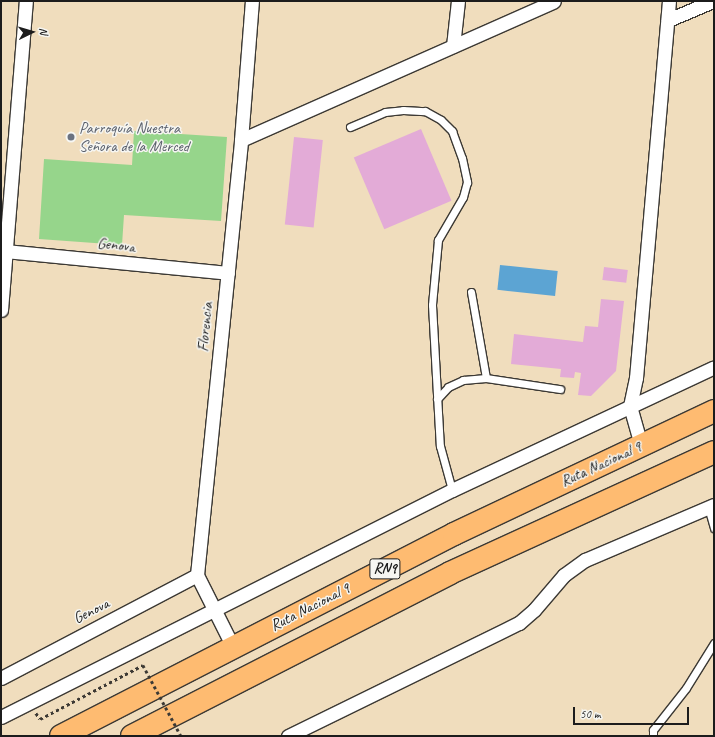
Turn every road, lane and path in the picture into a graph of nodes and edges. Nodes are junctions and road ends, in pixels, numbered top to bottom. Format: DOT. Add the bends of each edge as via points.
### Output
graph roads {
  1 [pos="26,1"];
  2 [pos="252,1"];
  3 [pos="458,1"];
  4 [pos="554,1"];
  5 [pos="669,1"];
  6 [pos="713,1"];
  7 [pos="668,20"];
  8 [pos="453,46"];
  9 [pos="350,127"];
  10 [pos="241,140"];
  11 [pos="3,252"];
  12 [pos="228,273"];
  13 [pos="471,292"];
  14 [pos="1,310"];
  15 [pos="714,367"];
  16 [pos="486,378"];
  17 [pos="560,390"];
  18 [pos="436,399"];
  19 [pos="630,406"];
  20 [pos="714,411"];
  21 [pos="641,445"];
  22 [pos="714,452"];
  23 [pos="452,490"];
  24 [pos="711,506"];
  25 [pos="714,528"];
  26 [pos="197,575"];
  27 [pos="215,610"];
  28 [pos="714,643"];
  29 [pos="233,647"];
  30 [pos="1,678"];
  31 [pos="1,717"];
  32 [pos="40,719"];
  33 [pos="61,736"];
  34 [pos="132,736"];
  35 [pos="181,736"];
  36 [pos="288,736"];
  37 [pos="653,736"];
  1 -- 11 [label="street"];
  2 -- 10 [label="street, Florencia"];
  3 -- 8 [label="street"];
  4 -- 8 [label="street"];
  5 -- 7 [label="street"];
  6 -- 7 [label="street"];
  7 -- 19 [label="street" via="636,378"];
  8 -- 10 [label="street"];
  9 -- 18 [label="lane" via="385,112 425,111 441,120 452,131 462,158 467,182 463,197 438,240 432,305"];
  10 -- 12 [label="street, Florencia"];
  11 -- 12 [label="street, Genova"];
  11 -- 14 [label="street"];
  12 -- 26 [label="street, Florencia"];
  13 -- 16 [label="lane"];
  15 -- 19 [label="street"];
  16 -- 17 [label="lane"];
  16 -- 18 [label="lane" via="463,380 448,387"];
  18 -- 23 [label="lane" via="440,446"];
  19 -- 21 [label="street"];
  19 -- 23 [label="street"];
  20 -- 21 [label="highway, Ruta Nacional 9 / RN9"];
  21 -- 29 [label="highway, Ruta Nacional 9 / RN9" via="454,534"];
  22 -- 34 [label="highway, RN9" via="450,573"];
  23 -- 27 [label="street"];
  24 -- 25 [label="lane"];
  24 -- 36 [label="street" via="585,560 564,575 534,610 519,623"];
  26 -- 27 [label="street"];
  26 -- 30 [label="street, Genova"];
  27 -- 29 [label="street"];
  27 -- 31 [label="street"];
  28 -- 37 [label="lane" via="686,688 653,730"];
  29 -- 33 [label="highway, Ruta Nacional 9 / RN9"];
  32 -- 35 [label="path, bridge" via="143,665"];
}
